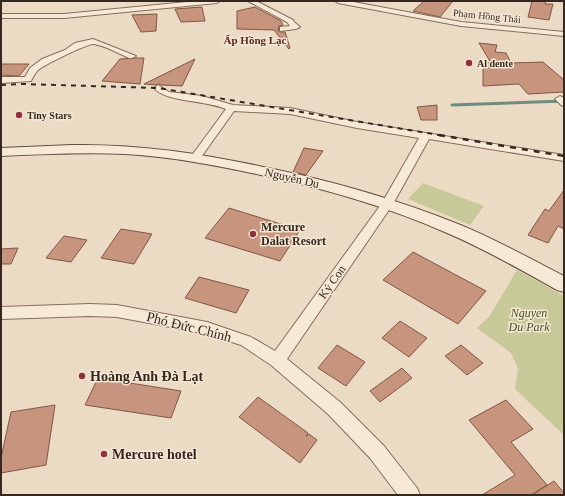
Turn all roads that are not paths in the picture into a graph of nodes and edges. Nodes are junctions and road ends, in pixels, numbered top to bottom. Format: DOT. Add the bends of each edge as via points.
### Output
graph roads {
  1 [pos="217,1"];
  2 [pos="252,1"];
  3 [pos="338,1"];
  4 [pos="1,16"];
  5 [pos="283,29"];
  6 [pos="564,34"];
  7 [pos="132,56"];
  8 [pos="1,80"];
  9 [pos="158,88"];
  10 [pos="231,108"];
  11 [pos="426,136"];
  12 [pos="1,152"];
  13 [pos="195,158"];
  14 [pos="564,158"];
  15 [pos="387,204"];
  16 [pos="564,285"];
  17 [pos="1,313"];
  18 [pos="277,360"];
  19 [pos="410,495"];
  1 -- 4 [label="street" via="64,16"];
  2 -- 5 [label="street" via="291,21 290,23 296,27"];
  3 -- 6 [label="street, Phạm Hồng Thái" via="461,24"];
  7 -- 8 [label="street" via="93,41 78,45 45,61 33,70 28,79"];
  9 -- 10 [label="street" via="167,94 202,99"];
  10 -- 11 [label="street" via="290,111"];
  10 -- 13 [label="street"];
  11 -- 14 [label="street"];
  11 -- 15 [label="street, Ký Con"];
  12 -- 13 [label="street, Nguyễn Du" via="93,149 143,151"];
  13 -- 15 [label="street, Nguyễn Du" via="341,189"];
  15 -- 16 [label="street, Nguyễn Du" via="487,244"];
  15 -- 18 [label="street, Ký Con"];
  17 -- 18 [label="street, Phó Đức Chính" via="90,310 117,311 159,318 206,328 246,341"];
  18 -- 19 [label="street, Phó Đức Chính" via="334,408 377,452"];
}
